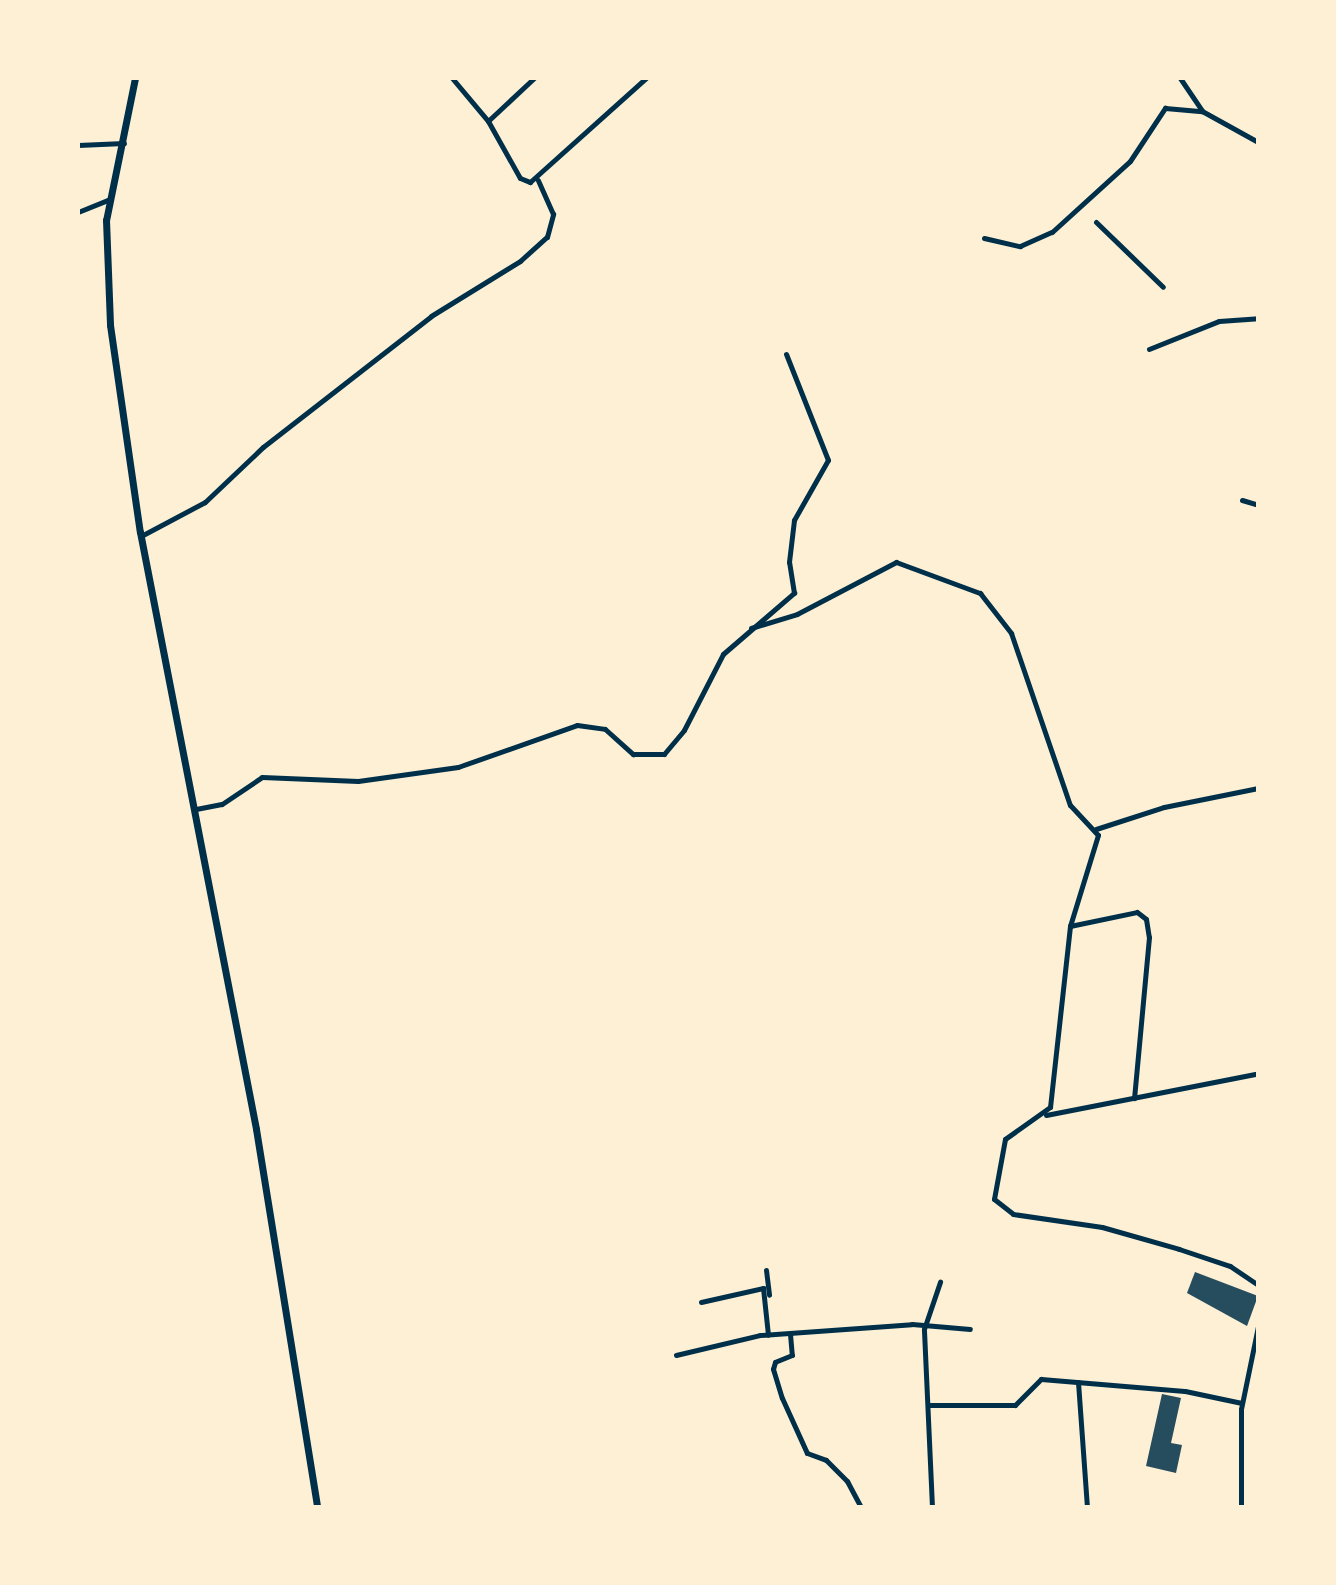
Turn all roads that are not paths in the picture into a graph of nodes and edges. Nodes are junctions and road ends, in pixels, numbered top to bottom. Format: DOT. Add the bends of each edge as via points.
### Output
graph roads {
  1 [pos="135,78"];
  2 [pos="452,78"];
  3 [pos="534,78"];
  4 [pos="646,78"];
  5 [pos="1180,78"];
  6 [pos="1202,111"];
  7 [pos="488,121"];
  8 [pos="1258,142"];
  9 [pos="124,143"];
  10 [pos="78,145"];
  11 [pos="538,180"];
  12 [pos="111,199"];
  13 [pos="78,212"];
  14 [pos="1096,222"];
  15 [pos="984,238"];
  16 [pos="1163,287"];
  17 [pos="1258,318"];
  18 [pos="1149,349"];
  19 [pos="786,354"];
  20 [pos="1242,500"];
  21 [pos="1258,505"];
  22 [pos="141,536"];
  23 [pos="751,628"];
  24 [pos="1258,788"];
  25 [pos="196,809"];
  26 [pos="1096,829"];
  27 [pos="1070,926"];
  28 [pos="1255,1074"];
  29 [pos="1134,1098"];
  30 [pos="1045,1115"];
  31 [pos="766,1270"];
  32 [pos="940,1282"];
  33 [pos="1258,1285"];
  34 [pos="701,1302"];
  35 [pos="1258,1326"];
  36 [pos="924,1329"];
  37 [pos="970,1329"];
  38 [pos="790,1334"];
  39 [pos="768,1335"];
  40 [pos="780,1335"];
  41 [pos="676,1355"];
  42 [pos="1078,1382"];
  43 [pos="1242,1403"];
  44 [pos="929,1405"];
  45 [pos="317,1507"];
  46 [pos="861,1507"];
  47 [pos="932,1507"];
  48 [pos="1087,1507"];
  49 [pos="1241,1507"];
  1 -- 9 [label="main road"];
  2 -- 7 [label="street"];
  3 -- 7 [label="street"];
  4 -- 11 [label="street"];
  5 -- 6 [label="street"];
  6 -- 8 [label="street"];
  6 -- 15 [label="street" via="1165,108 1130,161 1039,239 1020,246"];
  7 -- 11 [label="street" via="520,178"];
  9 -- 10 [label="street"];
  9 -- 12 [label="main road"];
  11 -- 22 [label="street" via="553,214 547,237 520,261 431,316 263,447 205,502"];
  12 -- 13 [label="street"];
  12 -- 22 [label="main road" via="105,242 110,325"];
  14 -- 16 [label="street"];
  17 -- 18 [label="street" via="1219,321"];
  19 -- 23 [label="street" via="828,460 794,520 793,599"];
  20 -- 21 [label="street"];
  22 -- 25 [label="main road"];
  23 -- 25 [label="street" via="723,654 684,730 664,754 633,754 605,729 577,725 458,767 358,781 262,777 222,804"];
  23 -- 26 [label="street" via="797,614 896,562 980,593 1011,633 1070,805 1079,819"];
  24 -- 26 [label="street" via="1164,807"];
  25 -- 45 [label="main road" via="266,1186"];
  26 -- 27 [label="street"];
  27 -- 29 [label="street" via="1137,912 1146,919 1149,937"];
  27 -- 30 [label="street" via="1060,1056"];
  28 -- 29 [label="street"];
  29 -- 30 [label="street"];
  30 -- 33 [label="street" via="1005,1139 993,1182 998,1204 1013,1214 1102,1227 1156,1242 1230,1266"];
  31 -- 40 [label="street" via="768,1325"];
  32 -- 36 [label="street"];
  34 -- 39 [label="street" via="763,1288"];
  35 -- 43 [label="street"];
  36 -- 37 [label="street"];
  36 -- 38 [label="street" via="912,1324"];
  36 -- 44 [label="street"];
  38 -- 40 [label="street"];
  38 -- 46 [label="street" via="792,1355 775,1362 773,1369 782,1398 807,1453 826,1460 847,1481"];
  39 -- 40 [label="street"];
  39 -- 41 [label="street" via="717,1341"];
  42 -- 43 [label="street"];
  42 -- 44 [label="street" via="1041,1379 1015,1405"];
  42 -- 48 [label="street"];
  43 -- 49 [label="street"];
  44 -- 47 [label="street"];
}
